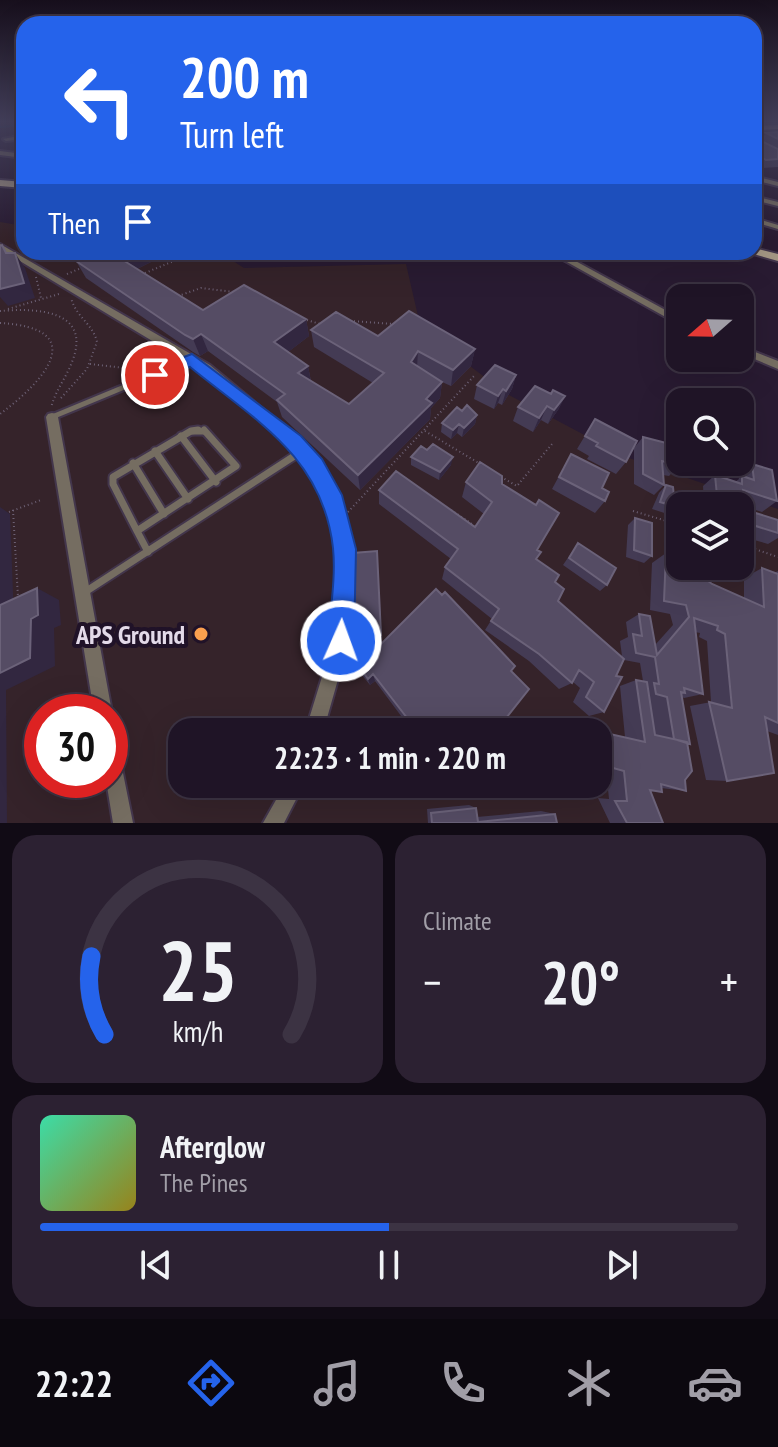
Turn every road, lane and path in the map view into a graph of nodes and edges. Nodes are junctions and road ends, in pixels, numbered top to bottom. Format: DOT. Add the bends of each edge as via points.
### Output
graph roads {
  1 [pos="26,260"];
  2 [pos="176,260"];
  3 [pos="568,260"];
  4 [pos="84,267"];
  5 [pos="36,276"];
  6 [pos="59,278"];
  7 [pos="152,282"];
  8 [pos="244,294"];
  9 [pos="42,299"];
  10 [pos="187,302"];
  11 [pos="2,311"];
  12 [pos="666,314"];
  13 [pos="304,319"];
  14 [pos="347,322"];
  15 [pos="0,323"];
  16 [pos="325,325"];
  17 [pos="404,325"];
  18 [pos="754,355"];
  19 [pos="192,359"];
  20 [pos="90,364"];
  21 [pos="778,365"];
  22 [pos="155,375"];
  23 [pos="474,376"];
  24 [pos="57,390"];
  25 [pos="0,414"];
  26 [pos="52,417"];
  27 [pos="424,431"];
  28 [pos="181,436"];
  29 [pos="552,444"];
  30 [pos="155,451"];
  31 [pos="302,451"];
  32 [pos="133,463"];
  33 [pos="216,482"];
  34 [pos="188,499"];
  35 [pos="41,500"];
  36 [pos="448,509"];
  37 [pos="13,510"];
  38 [pos="633,511"];
  39 [pos="164,514"];
  40 [pos="0,515"];
  41 [pos="339,521"];
  42 [pos="666,521"];
  43 [pos="472,524"];
  44 [pos="137,531"];
  45 [pos="754,549"];
  46 [pos="148,552"];
  47 [pos="778,557"];
  48 [pos="82,594"];
  49 [pos="19,600"];
  50 [pos="100,694"];
  51 [pos="318,718"];
  52 [pos="118,798"];
  53 [pos="287,798"];
  54 [pos="123,823"];
  55 [pos="273,823"];
  1 -- 6 [label="street"];
  2 -- 7 [label="path" via="140,275"];
  3 -- 12 [label="street"];
  4 -- 6 [label="path"];
  5 -- 9 [label="path"];
  6 -- 19 [label="street"];
  8 -- 10 [label="path" via="201,288 177,296"];
  9 -- 11 [label="path"];
  9 -- 20 [label="path" via="69,291 75,315 95,332 97,346"];
  11 -- 24 [label="path" via="53,312 74,327 74,356"];
  13 -- 16 [label="path"];
  14 -- 17 [label="path"];
  15 -- 25 [label="path" via="38,328 50,337 54,349 41,381"];
  18 -- 21 [label="street"];
  19 -- 22 [label="lane"];
  19 -- 31 [label="street"];
  20 -- 22 [label="path" via="135,367"];
  20 -- 24 [label="path" via="61,398"];
  22 -- 26 [label="lane"];
  23 -- 27 [label="path"];
  24 -- 26 [label="path"];
  26 -- 48 [label="street"];
  27 -- 29 [label="path" via="517,486"];
  27 -- 41 [label="path"];
  28 -- 30 [label="lane"];
  28 -- 33 [label="lane"];
  28 -- 33 [label="lane" via="204,430 235,462 233,471"];
  30 -- 32 [label="lane"];
  30 -- 34 [label="lane"];
  31 -- 41 [label="street" via="331,495"];
  31 -- 46 [label="lane"];
  32 -- 39 [label="lane"];
  32 -- 44 [label="lane" via="113,477 113,484"];
  33 -- 34 [label="lane"];
  34 -- 39 [label="lane"];
  35 -- 37 [label="path"];
  36 -- 43 [label="path"];
  37 -- 40 [label="path"];
  37 -- 49 [label="path"];
  38 -- 42 [label="path"];
  39 -- 44 [label="lane"];
  41 -- 51 [label="street" via="344,549 341,641"];
  44 -- 46 [label="lane"];
  45 -- 47 [label="path"];
  46 -- 48 [label="lane"];
  48 -- 50 [label="street"];
  52 -- 54 [label="street"];
  53 -- 55 [label="street"];
}
